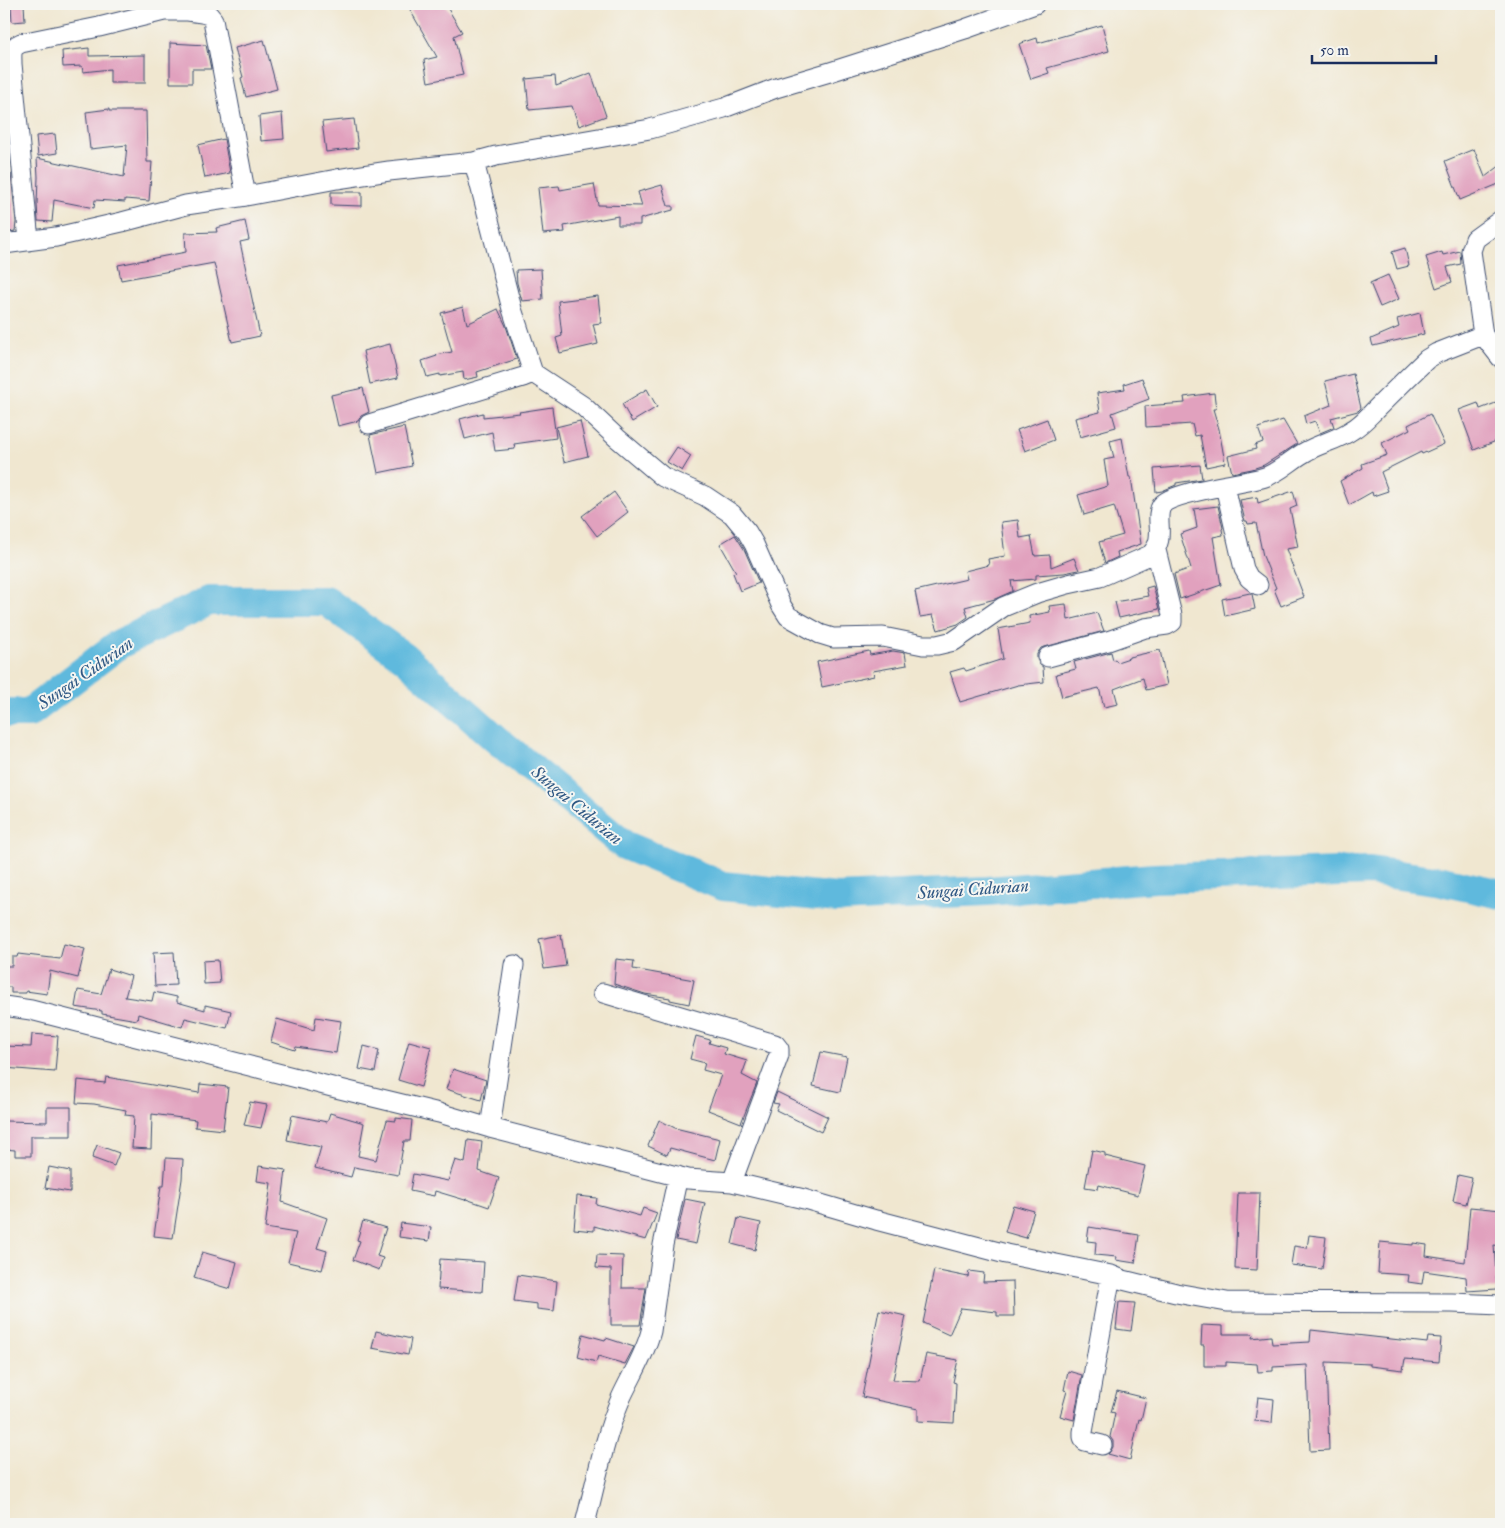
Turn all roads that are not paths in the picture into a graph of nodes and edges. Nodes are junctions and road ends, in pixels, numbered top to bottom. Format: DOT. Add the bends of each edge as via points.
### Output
graph roads {
  1 [pos="1035,4"];
  2 [pos="474,162"];
  3 [pos="246,196"];
  4 [pos="1501,220"];
  5 [pos="29,241"];
  6 [pos="4,244"];
  7 [pos="1484,335"];
  8 [pos="1501,358"];
  9 [pos="532,373"];
  10 [pos="369,424"];
  11 [pos="1224,486"];
  12 [pos="1156,550"];
  13 [pos="1258,585"];
  14 [pos="1048,657"];
  15 [pos="514,965"];
  16 [pos="603,993"];
  17 [pos="4,1006"];
  18 [pos="490,1128"];
  19 [pos="678,1176"];
  20 [pos="732,1182"];
  21 [pos="1111,1275"];
  22 [pos="1501,1305"];
  23 [pos="1102,1445"];
  24 [pos="585,1524"];
  1 -- 2 [label="street" via="724,108 650,129"];
  2 -- 3 [label="street" via="337,178"];
  2 -- 9 [label="street"];
  3 -- 5 [label="street" via="186,205"];
  3 -- 5 [label="street" via="213,20 202,13 164,11 14,46 12,64"];
  4 -- 7 [label="street" via="1472,245"];
  5 -- 6 [label="street"];
  7 -- 8 [label="street"];
  7 -- 11 [label="street" via="1427,359 1352,431 1308,450 1269,476"];
  9 -- 10 [label="street"];
  9 -- 12 [label="street" via="583,406 663,477 704,496 732,514 754,544 788,616 828,637 883,637 931,646 954,640 1003,606 1037,593 1100,577"];
  11 -- 12 [label="street" via="1182,495 1162,506"];
  11 -- 13 [label="street" via="1244,569 1248,578"];
  12 -- 14 [label="street" via="1172,622"];
  15 -- 18 [label="street"];
  16 -- 20 [label="street" via="775,1044 779,1049"];
  17 -- 18 [label="street" via="31,1010"];
  18 -- 19 [label="street"];
  19 -- 20 [label="street"];
  19 -- 24 [label="street" via="663,1245 650,1337 610,1428"];
  20 -- 21 [label="street" via="1006,1254"];
  21 -- 22 [label="street" via="1176,1293 1228,1302"];
  21 -- 23 [label="street" via="1083,1432 1085,1441"];
}
